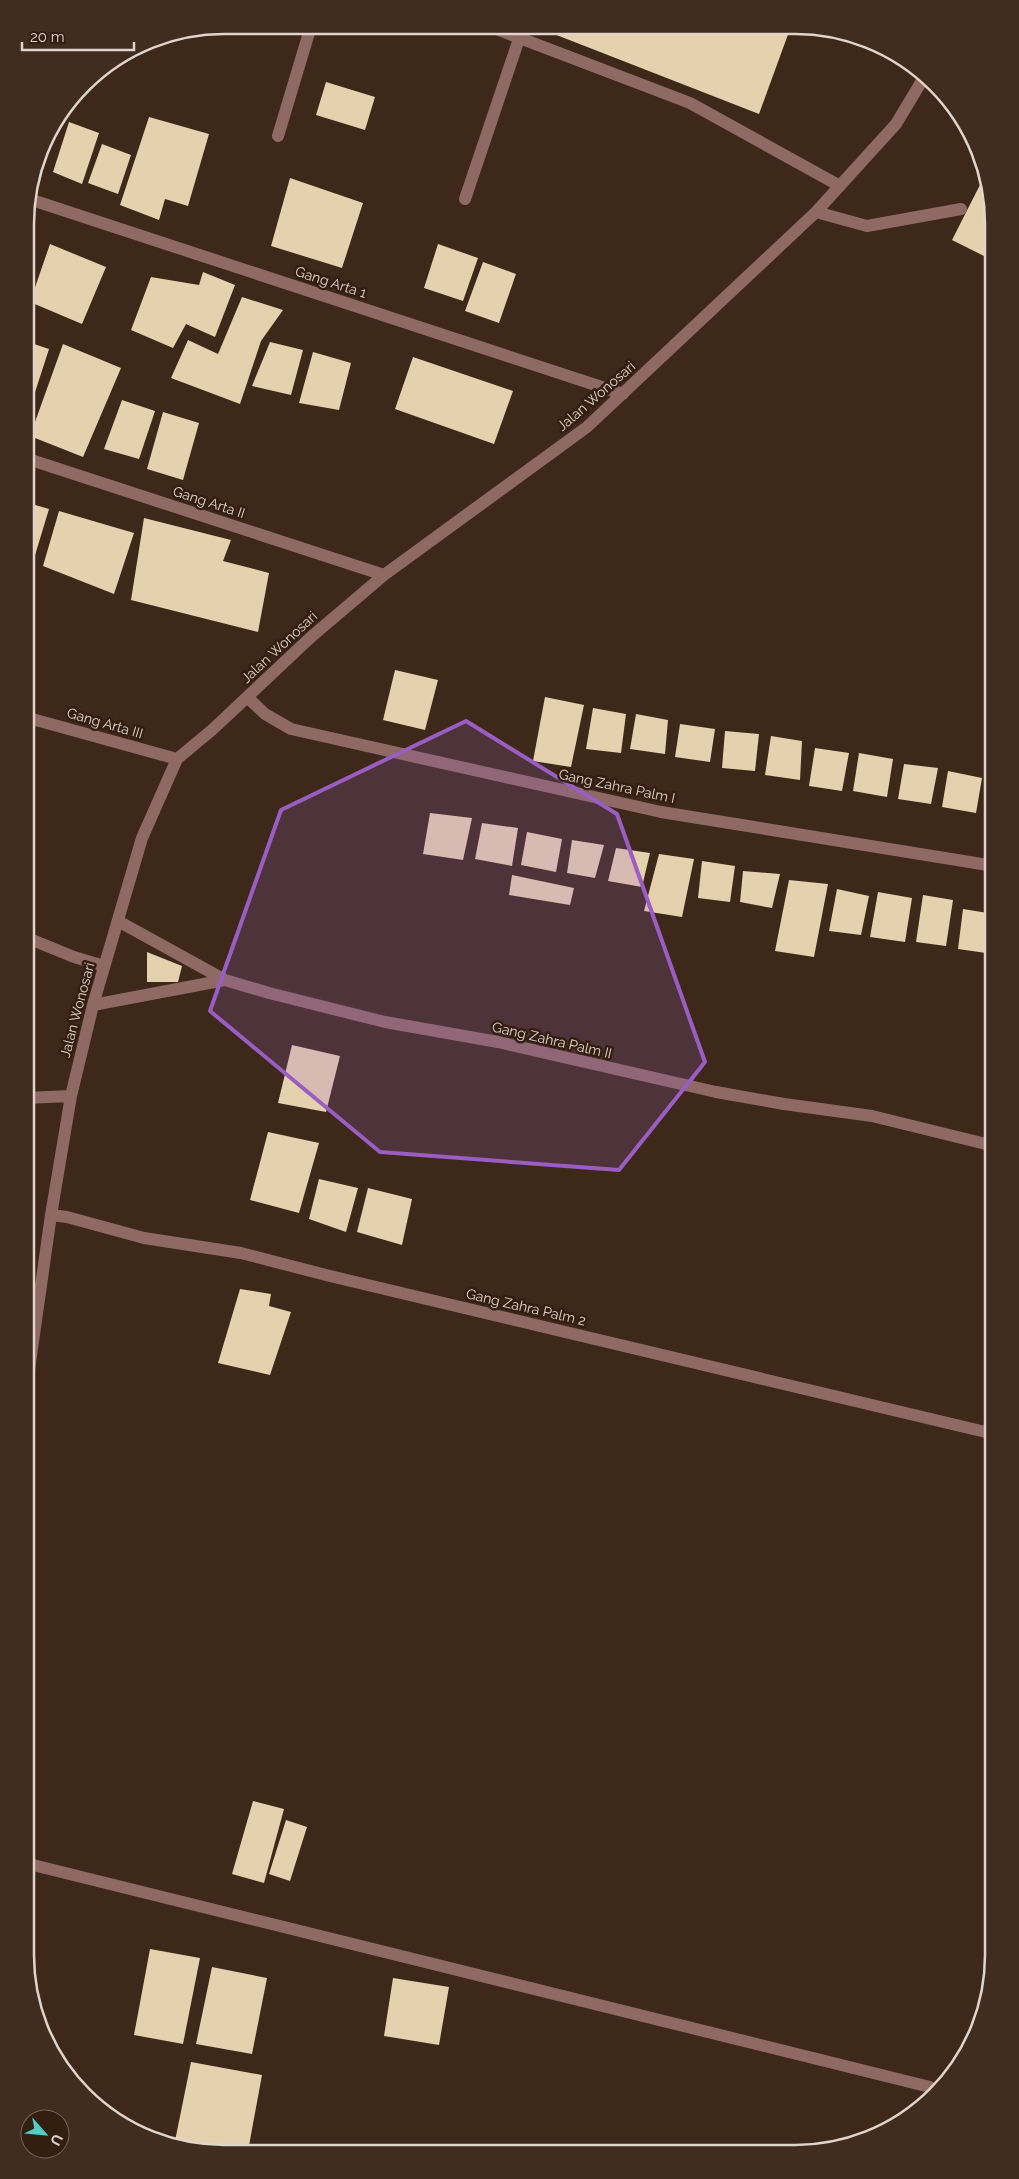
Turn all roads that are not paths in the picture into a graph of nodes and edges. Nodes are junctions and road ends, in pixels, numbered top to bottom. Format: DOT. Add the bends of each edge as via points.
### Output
graph roads {
  1 [pos="309,34"];
  2 [pos="514,34"];
  3 [pos="520,36"];
  4 [pos="921,82"];
  5 [pos="278,136"];
  6 [pos="840,186"];
  7 [pos="465,198"];
  8 [pos="35,201"];
  9 [pos="961,209"];
  10 [pos="816,212"];
  11 [pos="623,394"];
  12 [pos="34,461"];
  13 [pos="384,575"];
  14 [pos="247,697"];
  15 [pos="34,719"];
  16 [pos="177,759"];
  17 [pos="985,865"];
  18 [pos="118,921"];
  19 [pos="34,941"];
  20 [pos="104,966"];
  21 [pos="224,980"];
  22 [pos="93,1005"];
  23 [pos="71,1096"];
  24 [pos="34,1098"];
  25 [pos="985,1144"];
  26 [pos="51,1215"];
  27 [pos="34,1335"];
  28 [pos="985,1432"];
  29 [pos="34,1865"];
  30 [pos="930,2087"];
  1 -- 5 [label="street"];
  2 -- 3 [label="street"];
  3 -- 6 [label="street" via="690,103"];
  3 -- 7 [label="street"];
  4 -- 6 [label="street, Jalan Wonosari" via="896,124"];
  6 -- 10 [label="street, Jalan Wonosari"];
  8 -- 11 [label="street, Gang Arta 1"];
  9 -- 10 [label="street" via="867,226"];
  10 -- 11 [label="street, Jalan Wonosari"];
  11 -- 13 [label="street, Jalan Wonosari" via="587,427"];
  12 -- 13 [label="street, Gang Arta II"];
  13 -- 14 [label="street, Jalan Wonosari"];
  14 -- 16 [label="street, Jalan Wonosari"];
  14 -- 17 [label="street, Gang Zahra Palm I" via="264,714 291,729 661,812"];
  15 -- 16 [label="street, Gang Arta III"];
  16 -- 18 [label="street, Jalan Wonosari" via="142,838"];
  18 -- 20 [label="street, Jalan Wonosari"];
  18 -- 21 [label="street, Gang Zahra Palm II"];
  19 -- 20 [label="street"];
  20 -- 22 [label="street, Jalan Wonosari"];
  21 -- 22 [label="street"];
  21 -- 25 [label="street, Gang Zahra Palm II" via="385,1022 498,1042 716,1092 872,1116"];
  22 -- 23 [label="street, Jalan Wonosari"];
  23 -- 24 [label="street"];
  23 -- 26 [label="street, Jalan Wonosari"];
  26 -- 27 [label="street, Jalan Wonosari"];
  26 -- 28 [label="street, Gang Zahra Palm 2" via="144,1238 241,1253"];
  29 -- 30 [label="street"];
}
